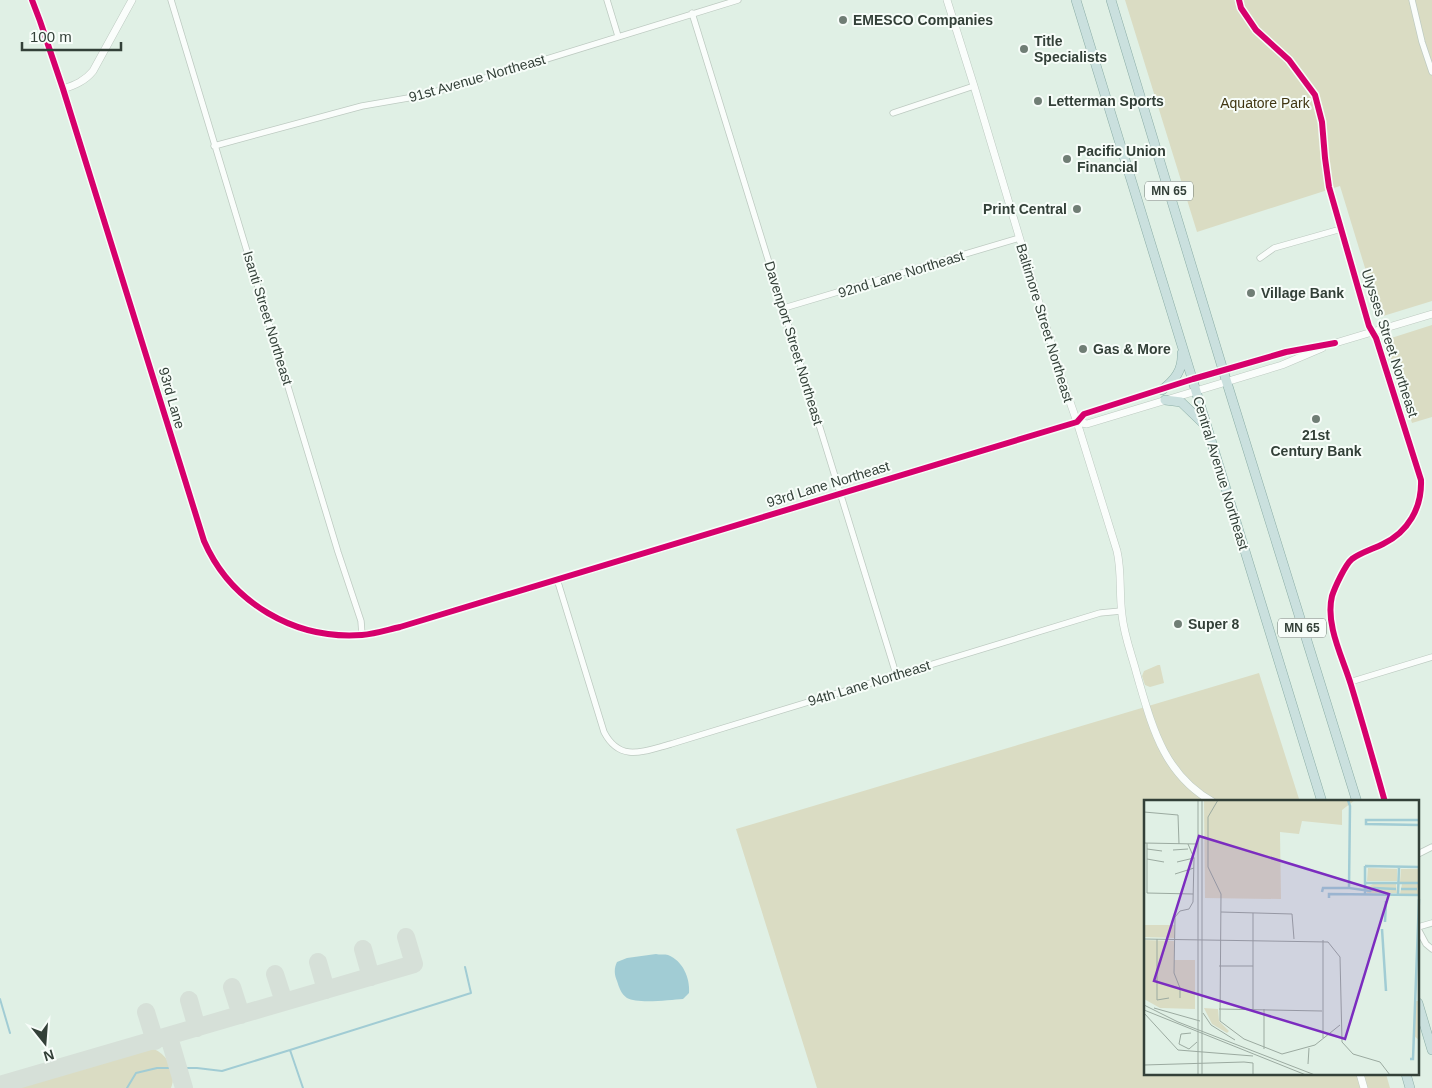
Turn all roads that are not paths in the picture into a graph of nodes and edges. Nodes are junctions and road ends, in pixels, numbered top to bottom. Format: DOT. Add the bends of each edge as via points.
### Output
graph roads {
  1 [pos="32,0"];
  2 [pos="132,0"];
  3 [pos="171,0"];
  4 [pos="607,0"];
  5 [pos="738,0"];
  6 [pos="947,0"];
  7 [pos="1076,0"];
  8 [pos="1111,0"];
  9 [pos="1239,0"];
  10 [pos="1412,0"];
  11 [pos="692,13"];
  12 [pos="618,36"];
  13 [pos="1432,72"];
  14 [pos="974,86"];
  15 [pos="63,89"];
  16 [pos="893,113"];
  17 [pos="214,146"];
  18 [pos="1341,229"];
  19 [pos="1018,238"];
  20 [pos="1260,258"];
  21 [pos="784,308"];
  22 [pos="1432,314"];
  23 [pos="1371,332"];
  24 [pos="1181,341"];
  25 [pos="1335,343"];
  26 [pos="1223,370"];
  27 [pos="1193,379"];
  28 [pos="1227,383"];
  29 [pos="1162,390"];
  30 [pos="1197,391"];
  31 [pos="1165,400"];
  32 [pos="1077,422"];
  33 [pos="1208,429"];
  34 [pos="840,494"];
  35 [pos="557,579"];
  36 [pos="1122,611"];
  37 [pos="438,616"];
  38 [pos="362,635"];
  39 [pos="1432,657"];
  40 [pos="896,674"];
  41 [pos="1350,682"];
  42 [pos="1210,800"];
  43 [pos="1321,800"];
  44 [pos="1356,800"];
  45 [pos="1384,800"];
  46 [pos="1432,847"];
  47 [pos="1420,853"];
  48 [pos="1432,923"];
  49 [pos="1420,927"];
  50 [pos="1420,932"];
  51 [pos="1432,949"];
  52 [pos="1420,1008"];
  53 [pos="1429,1031"];
  54 [pos="1432,1050"];
  1 -- 15 [label="street, 93rd Lane"];
  2 -- 15 [label="street" via="93,71 85,80"];
  3 -- 17 [label="street, Isanti Street Northeast"];
  4 -- 12 [label="street"];
  5 -- 11 [label="street, 91st Avenue Northeast"];
  6 -- 14 [label="street, Baltimore Street Northeast"];
  7 -- 24 [label="highway, Central Avenue Northeast / MN 65"];
  8 -- 26 [label="highway, MN 65"];
  9 -- 18 [label="street, Ulysses Street Northeast" via="1256,30 1289,60 1315,95 1322,122 1329,187"];
  10 -- 13 [label="street"];
  11 -- 12 [label="street, 91st Avenue Northeast"];
  11 -- 21 [label="street, Davenport Street Northeast"];
  12 -- 17 [label="street, 91st Avenue Northeast" via="469,83 362,106"];
  14 -- 16 [label="street"];
  14 -- 19 [label="street, Baltimore Street Northeast"];
  15 -- 38 [label="street, 93rd Lane" via="208,550 237,590 274,617 322,634"];
  17 -- 38 [label="street, Isanti Street Northeast" via="361,621"];
  18 -- 20 [label="street" via="1274,248"];
  18 -- 23 [label="street, Ulysses Street Northeast"];
  19 -- 21 [label="street, 92nd Lane Northeast"];
  19 -- 32 [label="street, Baltimore Street Northeast"];
  21 -- 34 [label="street, Davenport Street Northeast"];
  22 -- 23 [label="street"];
  23 -- 25 [label="street"];
  23 -- 41 [label="street, Ulysses Street Northeast" via="1376,338 1422,487 1414,517 1384,544 1352,559 1332,598 1332,625"];
  24 -- 27 [label="highway, Central Avenue Northeast / MN 65"];
  24 -- 29 [label="highway" via="1182,360 1178,376"];
  25 -- 26 [label="street, 93rd Lane Northeast" via="1286,352"];
  25 -- 28 [label="street, 93rd Lane Northeast"];
  26 -- 27 [label="street, 93rd Lane Northeast"];
  26 -- 28 [label="highway, MN 65"];
  27 -- 29 [label="street, 93rd Lane Northeast"];
  27 -- 30 [label="highway, Central Avenue Northeast / MN 65"];
  28 -- 30 [label="street, 93rd Lane Northeast"];
  28 -- 44 [label="highway, MN 65"];
  29 -- 32 [label="street, 93rd Lane Northeast" via="1084,414"];
  30 -- 31 [label="street, 93rd Lane Northeast"];
  30 -- 33 [label="highway, Central Avenue Northeast / MN 65"];
  31 -- 32 [label="street, 93rd Lane Northeast" via="1087,424"];
  31 -- 33 [label="highway" via="1181,402"];
  32 -- 34 [label="street, 93rd Lane Northeast"];
  32 -- 36 [label="street, Baltimore Street Northeast" via="1117,551"];
  33 -- 43 [label="highway, Central Avenue Northeast / MN 65"];
  34 -- 35 [label="street, 93rd Lane Northeast"];
  34 -- 40 [label="street, Davenport Street Northeast"];
  35 -- 37 [label="street, 93rd Lane Northeast"];
  35 -- 40 [label="street, 94th Lane Northeast" via="604,732 617,749 635,752 651,749"];
  36 -- 40 [label="street, 94th Lane Northeast" via="1100,613"];
  36 -- 42 [label="street, Baltimore Street Northeast" via="1126,637 1160,745 1185,781"];
  37 -- 38 [label="street, 93rd Lane"];
  39 -- 41 [label="street"];
  41 -- 45 [label="street, Ulysses Street Northeast"];
  46 -- 47 [label="street"];
  48 -- 49 [label="street"];
  50 -- 51 [label="street"];
  52 -- 53 [label="highway"];
  53 -- 54 [label="highway"];
}
